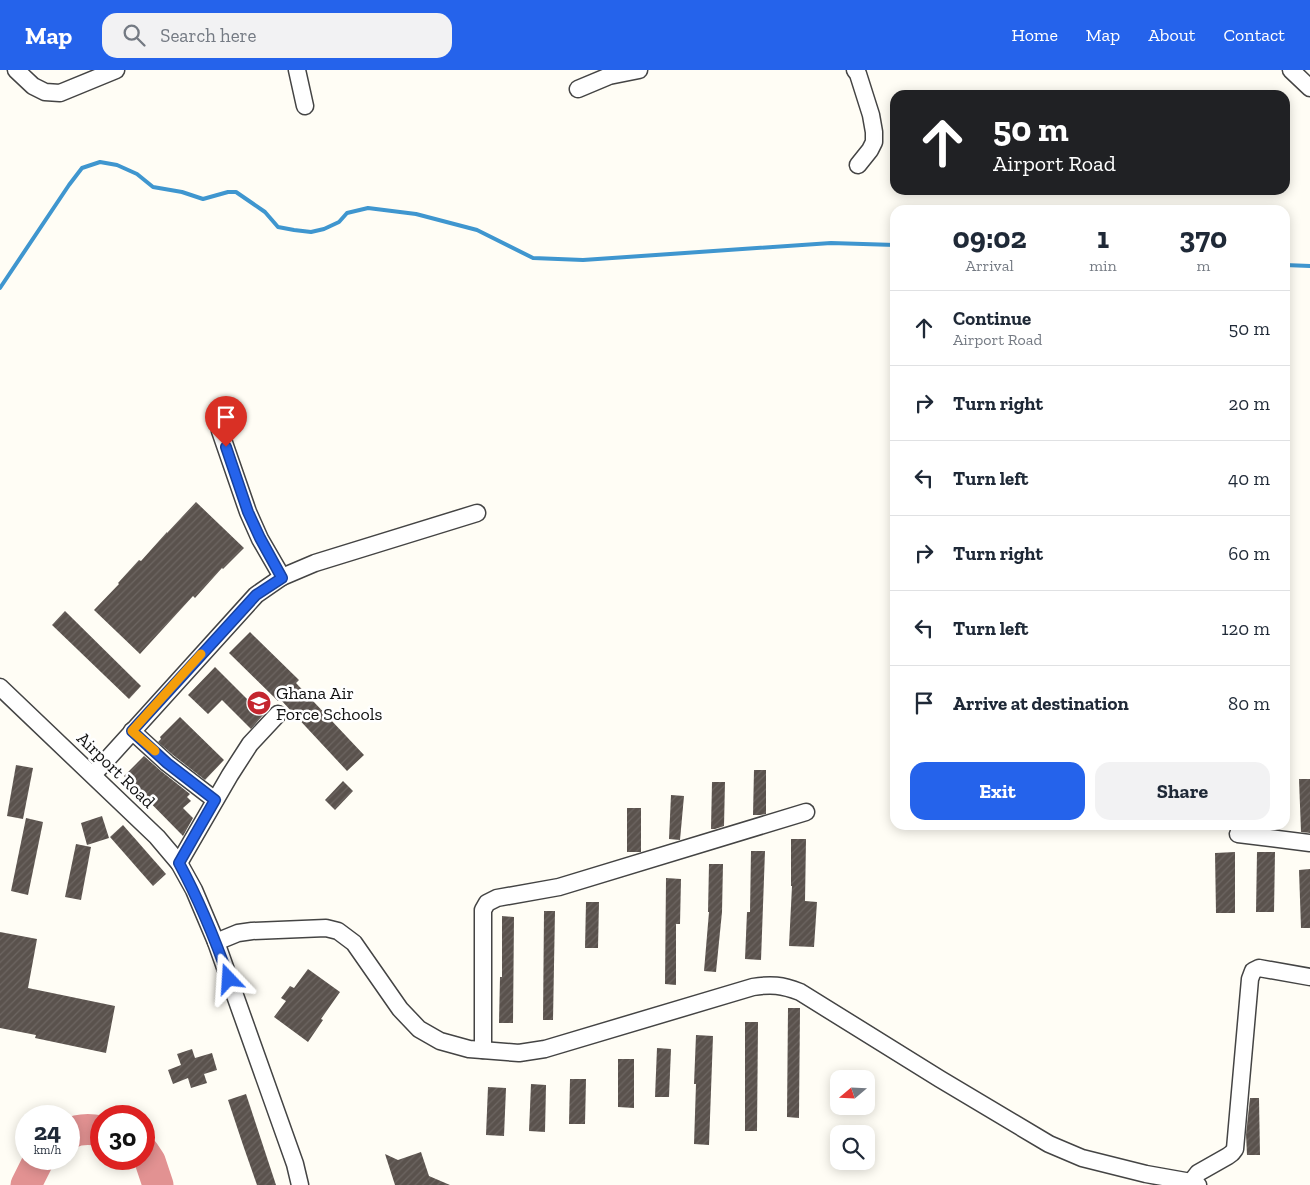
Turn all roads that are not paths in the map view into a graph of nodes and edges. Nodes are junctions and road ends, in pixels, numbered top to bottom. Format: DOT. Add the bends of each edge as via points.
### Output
graph roads {
  1 [pos="16,70"];
  2 [pos="116,70"];
  3 [pos="296,70"];
  4 [pos="639,70"];
  5 [pos="855,70"];
  6 [pos="1291,70"];
  7 [pos="1310,88"];
  8 [pos="578,89"];
  9 [pos="305,106"];
  10 [pos="858,165"];
  11 [pos="220,431"];
  12 [pos="477,513"];
  13 [pos="282,578"];
  14 [pos="0,687"];
  15 [pos="278,714"];
  16 [pos="132,731"];
  17 [pos="93,775"];
  18 [pos="215,800"];
  19 [pos="806,812"];
  20 [pos="1238,834"];
  21 [pos="1310,843"];
  22 [pos="179,863"];
  23 [pos="216,942"];
  24 [pos="1310,977"];
  25 [pos="483,1050"];
  26 [pos="1195,1184"];
  27 [pos="300,1185"];
  1 -- 2 [label="street" via="32,86 45,92 60,93"];
  3 -- 9 [label="street"];
  4 -- 8 [label="street" via="609,76"];
  5 -- 10 [label="street" via="874,132 874,142"];
  6 -- 7 [label="street"];
  11 -- 13 [label="street" via="248,512"];
  12 -- 13 [label="street" via="315,563"];
  13 -- 16 [label="street" via="256,595"];
  14 -- 17 [label="street, Airport Road"];
  15 -- 18 [label="street" via="250,744"];
  16 -- 17 [label="street"];
  16 -- 18 [label="street"];
  17 -- 22 [label="street, Airport Road"];
  18 -- 22 [label="street"];
  19 -- 25 [label="street" via="559,887 496,898 487,903 483,910"];
  20 -- 21 [label="street"];
  22 -- 23 [label="street, Airport Road"];
  23 -- 25 [label="street" via="252,931 326,928 338,931 354,943 400,1010 419,1029 440,1041"];
  23 -- 27 [label="street, Airport Road"];
  24 -- 26 [label="street" via="1259,968 1253,971 1235,1149 1198,1172"];
  25 -- 26 [label="street" via="520,1053 545,1049 753,987 786,986 1049,1144 1082,1158"];
}
